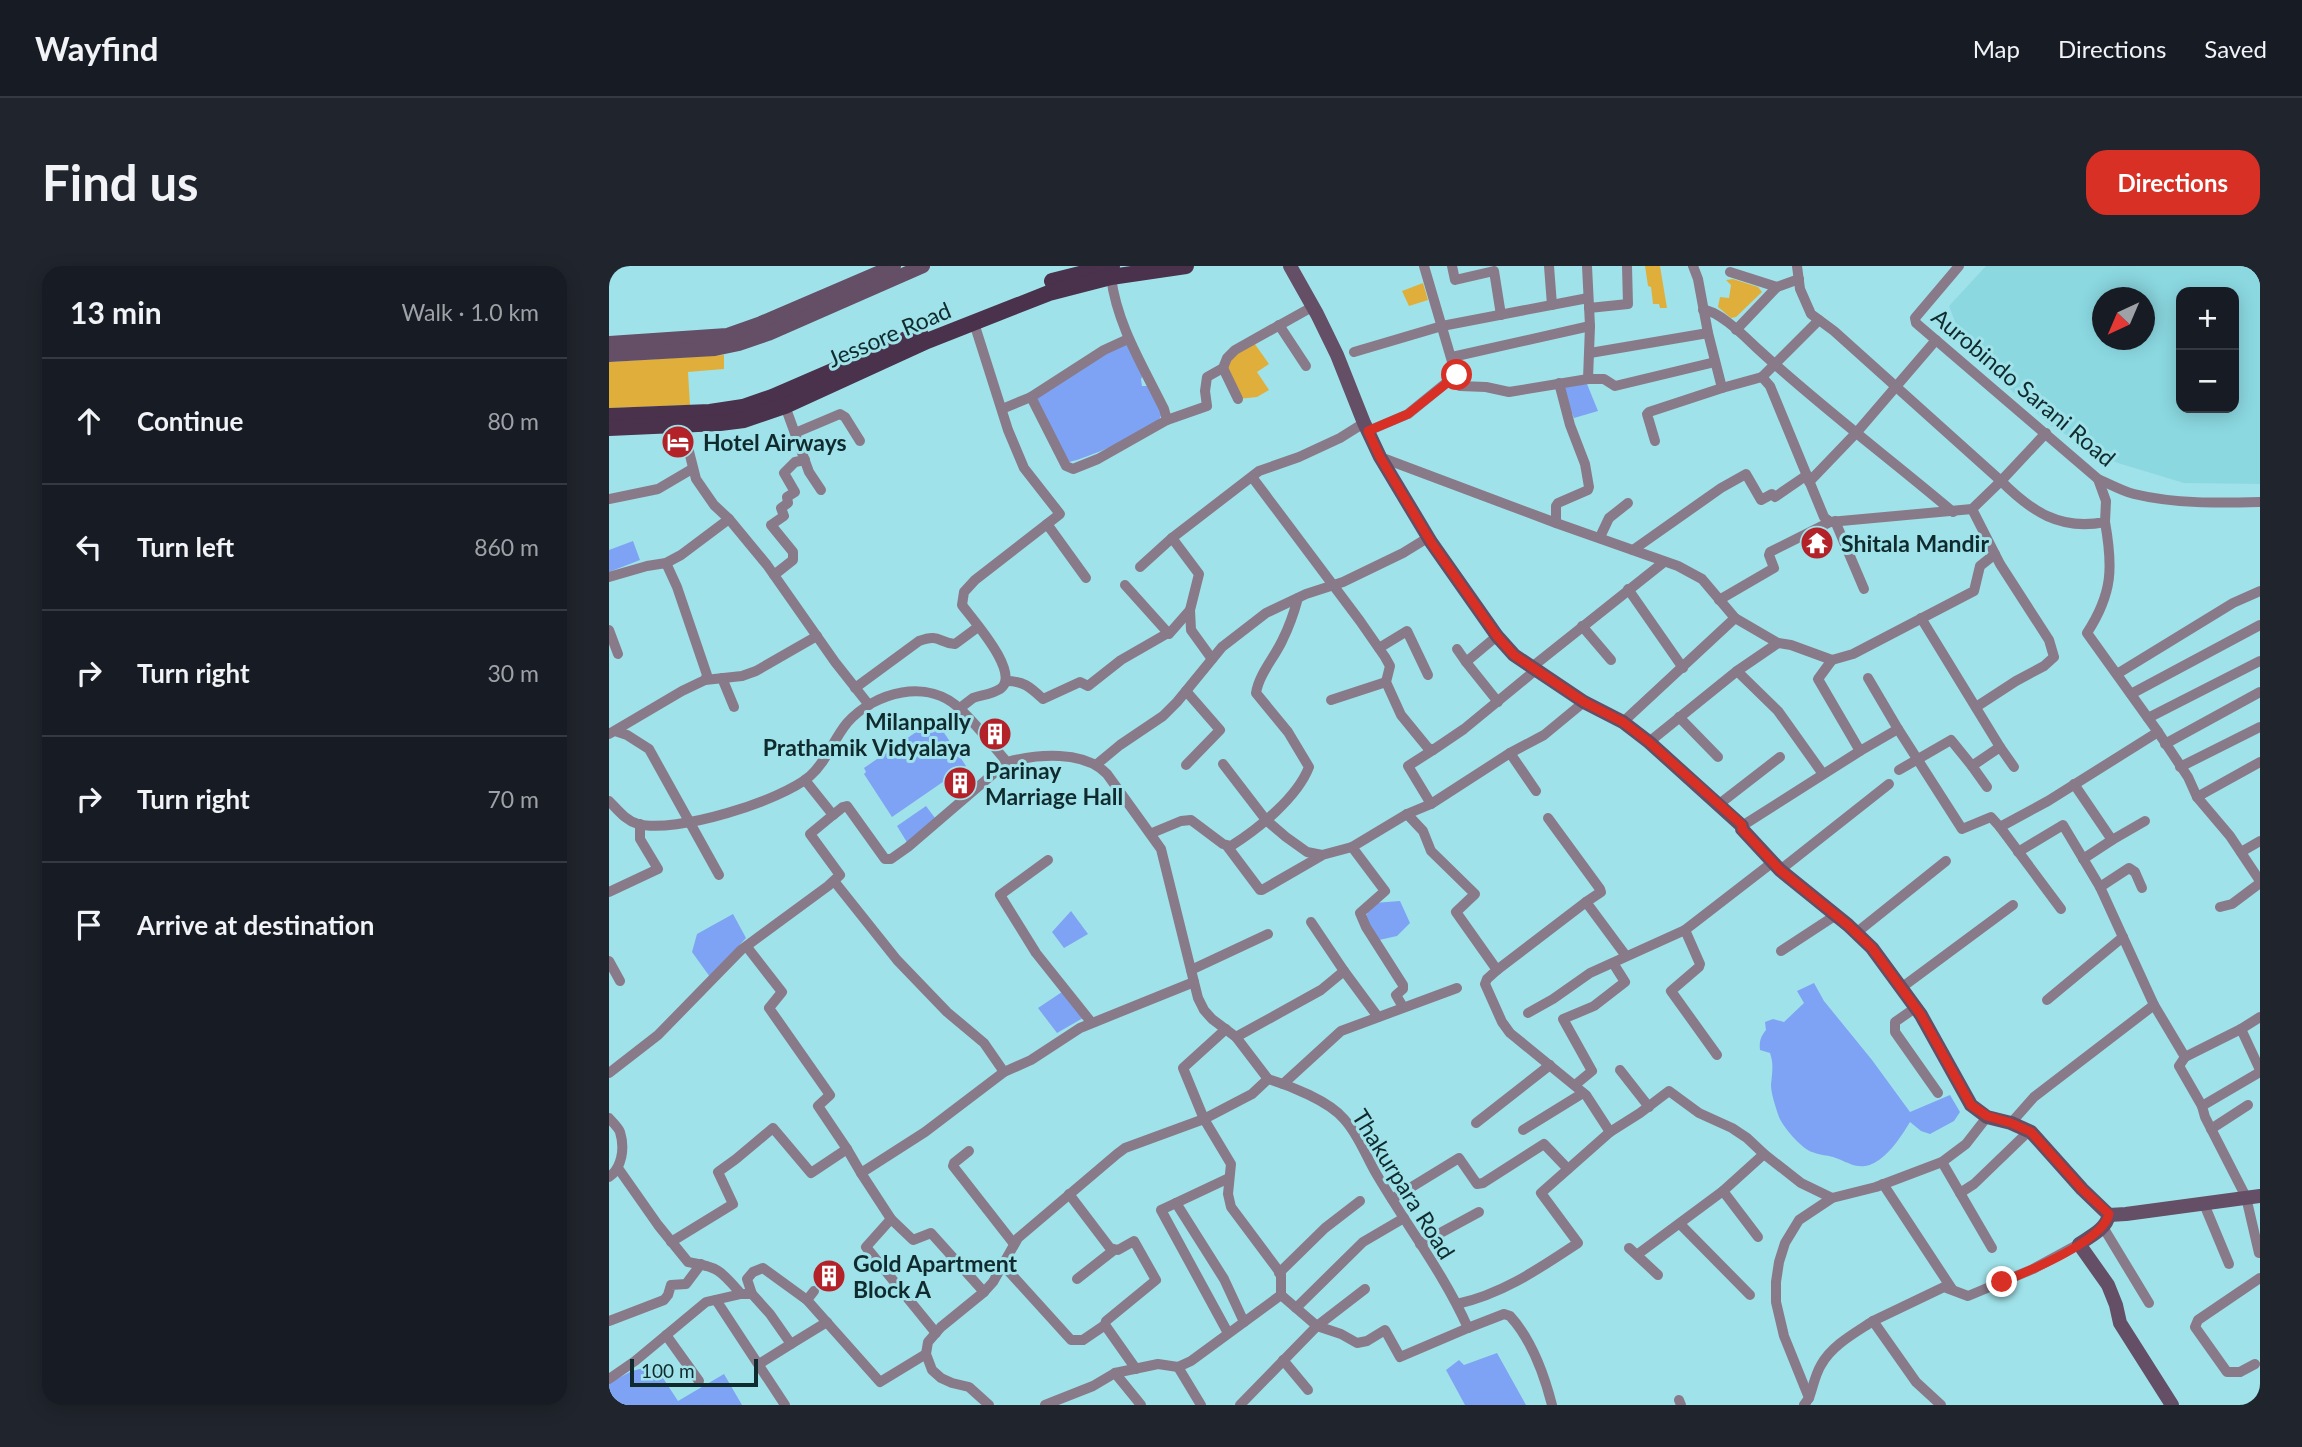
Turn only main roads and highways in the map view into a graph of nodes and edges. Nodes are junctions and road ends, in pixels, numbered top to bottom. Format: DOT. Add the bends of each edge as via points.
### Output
graph roads {
  1 [pos="1186,266"];
  2 [pos="1112,271"];
  3 [pos="609,416"];
  4 [pos="681,419"];
  5 [pos="609,428"];
  1 -- 2 [label="main road, Jessore Road"];
  2 -- 4 [label="main road, Jessore Road" via="1050,281 756,403"];
  2 -- 4 [label="main road, Jessore Road" via="927,341 744,420"];
  3 -- 4 [label="main road, Jessore Road"];
  4 -- 5 [label="main road, Jessore Road"];
}
